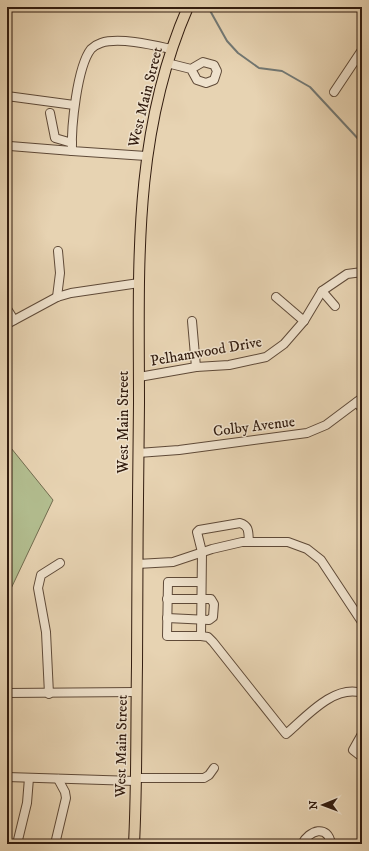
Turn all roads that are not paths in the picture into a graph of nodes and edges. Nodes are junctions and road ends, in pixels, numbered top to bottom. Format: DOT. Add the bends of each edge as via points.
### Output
graph roads {
  1 [pos="188,7"];
  2 [pos="171,49"];
  3 [pos="362,50"];
  4 [pos="166,63"];
  5 [pos="191,69"];
  6 [pos="334,92"];
  7 [pos="7,96"];
  8 [pos="74,105"];
  9 [pos="50,113"];
  10 [pos="10,146"];
  11 [pos="72,147"];
  12 [pos="146,156"];
  13 [pos="58,251"];
  14 [pos="362,272"];
  15 [pos="140,283"];
  16 [pos="322,291"];
  17 [pos="276,297"];
  18 [pos="57,298"];
  19 [pos="335,306"];
  20 [pos="7,309"];
  21 [pos="192,321"];
  22 [pos="304,321"];
  23 [pos="11,322"];
  24 [pos="196,367"];
  25 [pos="139,377"];
  26 [pos="360,403"];
  27 [pos="138,453"];
  28 [pos="249,542"];
  29 [pos="202,552"];
  30 [pos="60,563"];
  31 [pos="137,564"];
  32 [pos="201,582"];
  33 [pos="167,599"];
  34 [pos="201,599"];
  35 [pos="167,618"];
  36 [pos="201,620"];
  37 [pos="362,622"];
  38 [pos="201,636"];
  39 [pos="136,692"];
  40 [pos="7,693"];
  41 [pos="362,693"];
  42 [pos="49,694"];
  43 [pos="362,734"];
  44 [pos="362,757"];
  45 [pos="214,768"];
  46 [pos="7,777"];
  47 [pos="29,778"];
  48 [pos="58,779"];
  49 [pos="135,779"];
  50 [pos="18,844"];
  51 [pos="55,844"];
  52 [pos="134,844"];
  53 [pos="302,844"];
  54 [pos="331,844"];
  1 -- 2 [label="main road, West Main Street"];
  2 -- 4 [label="main road, West Main Street"];
  2 -- 8 [label="street" via="138,42 102,43 91,48 84,63"];
  3 -- 6 [label="street"];
  4 -- 5 [label="street"];
  4 -- 12 [label="main road, West Main Street"];
  7 -- 8 [label="street"];
  8 -- 11 [label="street"];
  9 -- 11 [label="street" via="55,138"];
  10 -- 11 [label="street"];
  11 -- 12 [label="street"];
  12 -- 15 [label="main road, West Main Street"];
  13 -- 18 [label="street" via="60,272"];
  14 -- 16 [label="street, Pelhamwood Drive" via="347,274"];
  15 -- 18 [label="street" via="71,293"];
  15 -- 25 [label="main road, West Main Street"];
  16 -- 19 [label="street"];
  16 -- 22 [label="street, Pelhamwood Drive"];
  17 -- 22 [label="street"];
  18 -- 23 [label="street"];
  20 -- 23 [label="street"];
  21 -- 24 [label="street"];
  22 -- 24 [label="street, Pelhamwood Drive" via="284,344 266,357"];
  24 -- 25 [label="street, Pelhamwood Drive"];
  25 -- 27 [label="main road, West Main Street"];
  26 -- 27 [label="street, Colby Avenue" via="326,425 307,433"];
  27 -- 31 [label="main road, West Main Street"];
  28 -- 29 [label="street"];
  28 -- 29 [label="street" via="246,524 199,530 197,532"];
  28 -- 37 [label="street" via="288,542 314,554 330,572"];
  29 -- 31 [label="street" via="166,563"];
  29 -- 32 [label="street"];
  30 -- 42 [label="street" via="42,575 38,588 46,632"];
  31 -- 39 [label="main road, West Main Street"];
  32 -- 33 [label="street" via="168,582"];
  32 -- 34 [label="street"];
  33 -- 34 [label="street"];
  33 -- 35 [label="street"];
  34 -- 36 [label="street"];
  34 -- 36 [label="street" via="211,599 214,604 214,617"];
  35 -- 36 [label="street"];
  35 -- 38 [label="street" via="167,636"];
  36 -- 38 [label="street"];
  38 -- 41 [label="street" via="208,637 286,734 338,694 348,690"];
  39 -- 42 [label="street"];
  39 -- 49 [label="main road, West Main Street"];
  40 -- 42 [label="street"];
  43 -- 44 [label="street" via="353,750"];
  45 -- 49 [label="street" via="204,778"];
  46 -- 47 [label="street"];
  47 -- 48 [label="street"];
  47 -- 50 [label="street" via="27,803"];
  48 -- 49 [label="street"];
  48 -- 51 [label="street" via="66,798"];
  49 -- 52 [label="main road, West Main Street"];
  53 -- 54 [label="street" via="310,833 319,831 325,833"];
}
